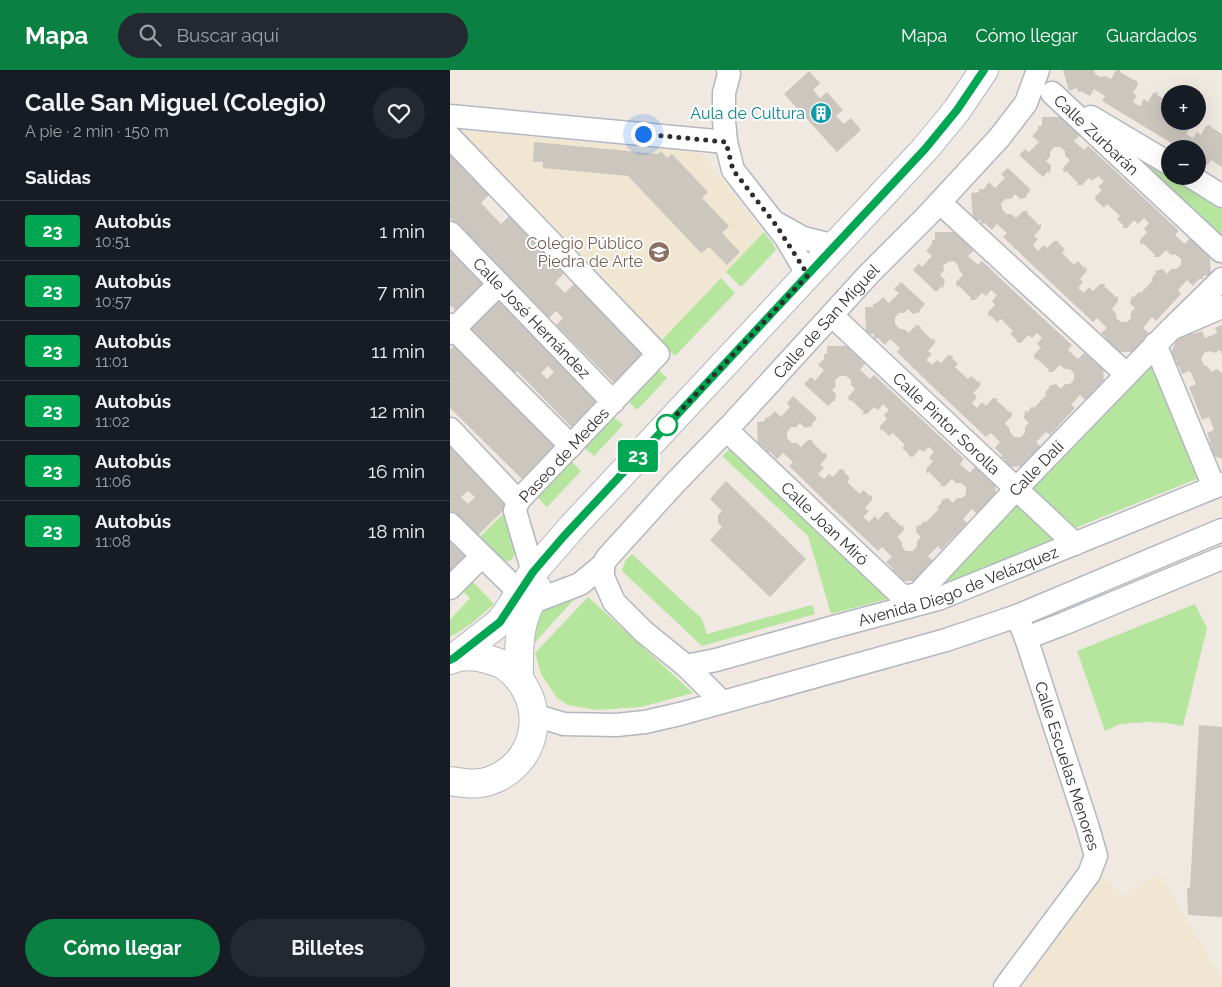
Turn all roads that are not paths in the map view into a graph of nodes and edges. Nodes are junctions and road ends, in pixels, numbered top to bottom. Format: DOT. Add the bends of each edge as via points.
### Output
graph roads {
  1 [pos="984,70"];
  2 [pos="1038,70"];
  3 [pos="730,71"];
  4 [pos="450,116"];
  5 [pos="450,137"];
  6 [pos="726,142"];
  7 [pos="1161,159"];
  8 [pos="1204,185"];
  9 [pos="1222,196"];
  10 [pos="948,210"];
  11 [pos="774,222"];
  12 [pos="450,233"];
  13 [pos="835,246"];
  14 [pos="1222,251"];
  15 [pos="808,275"];
  16 [pos="1222,278"];
  17 [pos="499,284"];
  18 [pos="1222,307"];
  19 [pos="841,324"];
  20 [pos="1171,328"];
  21 [pos="451,329"];
  22 [pos="1155,344"];
  23 [pos="1126,374"];
  24 [pos="613,402"];
  25 [pos="450,429"];
  26 [pos="735,438"];
  27 [pos="571,446"];
  28 [pos="1218,485"];
  29 [pos="1016,489"];
  30 [pos="518,501"];
  31 [pos="450,524"];
  32 [pos="1222,530"];
  33 [pos="1075,544"];
  34 [pos="482,556"];
  35 [pos="1222,558"];
  36 [pos="602,565"];
  37 [pos="450,588"];
  38 [pos="527,589"];
  39 [pos="918,594"];
  40 [pos="1017,616"];
  41 [pos="1026,638"];
  42 [pos="452,659"];
  43 [pos="686,666"];
  44 [pos="519,679"];
  45 [pos="722,702"];
  46 [pos="533,727"];
  47 [pos="450,781"];
  48 [pos="1005,987"];
  1 -- 13 [label="main road" via="925,149"];
  2 -- 36 [label="street, Calle de San Miguel" via="1026,103 999,138"];
  3 -- 6 [label="street" via="724,93"];
  4 -- 6 [label="street"];
  5 -- 24 [label="street, Paseo de Medes" via="658,354"];
  6 -- 11 [label="street" via="733,170"];
  7 -- 14 [label="street, Calle Zurbarán" via="1052,93"];
  8 -- 9 [label="street"];
  10 -- 23 [label="street"];
  11 -- 13 [label="street" via="802,238"];
  11 -- 15 [label="street"];
  12 -- 17 [label="street, Calle José Hernández"];
  13 -- 15 [label="main road"];
  15 -- 38 [label="main road" via="557,544"];
  16 -- 20 [label="street, Calle Dalí"];
  17 -- 21 [label="street"];
  17 -- 24 [label="street, Calle José Hernández"];
  18 -- 20 [label="street"];
  19 -- 29 [label="street, Calle Pintor Sorolla"];
  20 -- 22 [label="street, Calle Dalí"];
  21 -- 27 [label="street"];
  22 -- 23 [label="street, Calle Dalí"];
  22 -- 28 [label="street"];
  23 -- 29 [label="street, Calle Dalí"];
  24 -- 27 [label="street, Paseo de Medes"];
  25 -- 30 [label="street"];
  26 -- 39 [label="street, Calle Joan Miró" via="903,597"];
  27 -- 30 [label="street, Paseo de Medes"];
  28 -- 33 [label="street, Avenida Diego de Velázquez"];
  29 -- 33 [label="street, Calle Pintor Sorolla"];
  29 -- 39 [label="street, Calle Dalí"];
  30 -- 38 [label="street, Paseo de Medes" via="515,511"];
  31 -- 34 [label="street"];
  32 -- 40 [label="street"];
  33 -- 43 [label="street, Avenida Diego de Velázquez" via="938,599"];
  34 -- 37 [label="street"];
  34 -- 38 [label="street"];
  35 -- 41 [label="street"];
  36 -- 38 [label="street, Calle de San Miguel" via="580,584"];
  36 -- 43 [label="street" via="603,577 614,602"];
  38 -- 42 [label="main road" via="500,622"];
  38 -- 44 [label="main road"];
  40 -- 41 [label="street"];
  40 -- 45 [label="street" via="946,640"];
  41 -- 48 [label="street, Calle Escuelas Menores" via="1096,856 1089,874"];
  42 -- 44 [label="main road" via="478,656 501,664"];
  43 -- 45 [label="street"];
  44 -- 46 [label="main road" via="532,702"];
  45 -- 46 [label="street" via="645,722"];
  46 -- 47 [label="main road" via="522,758 508,772 490,781 470,784"];
}
